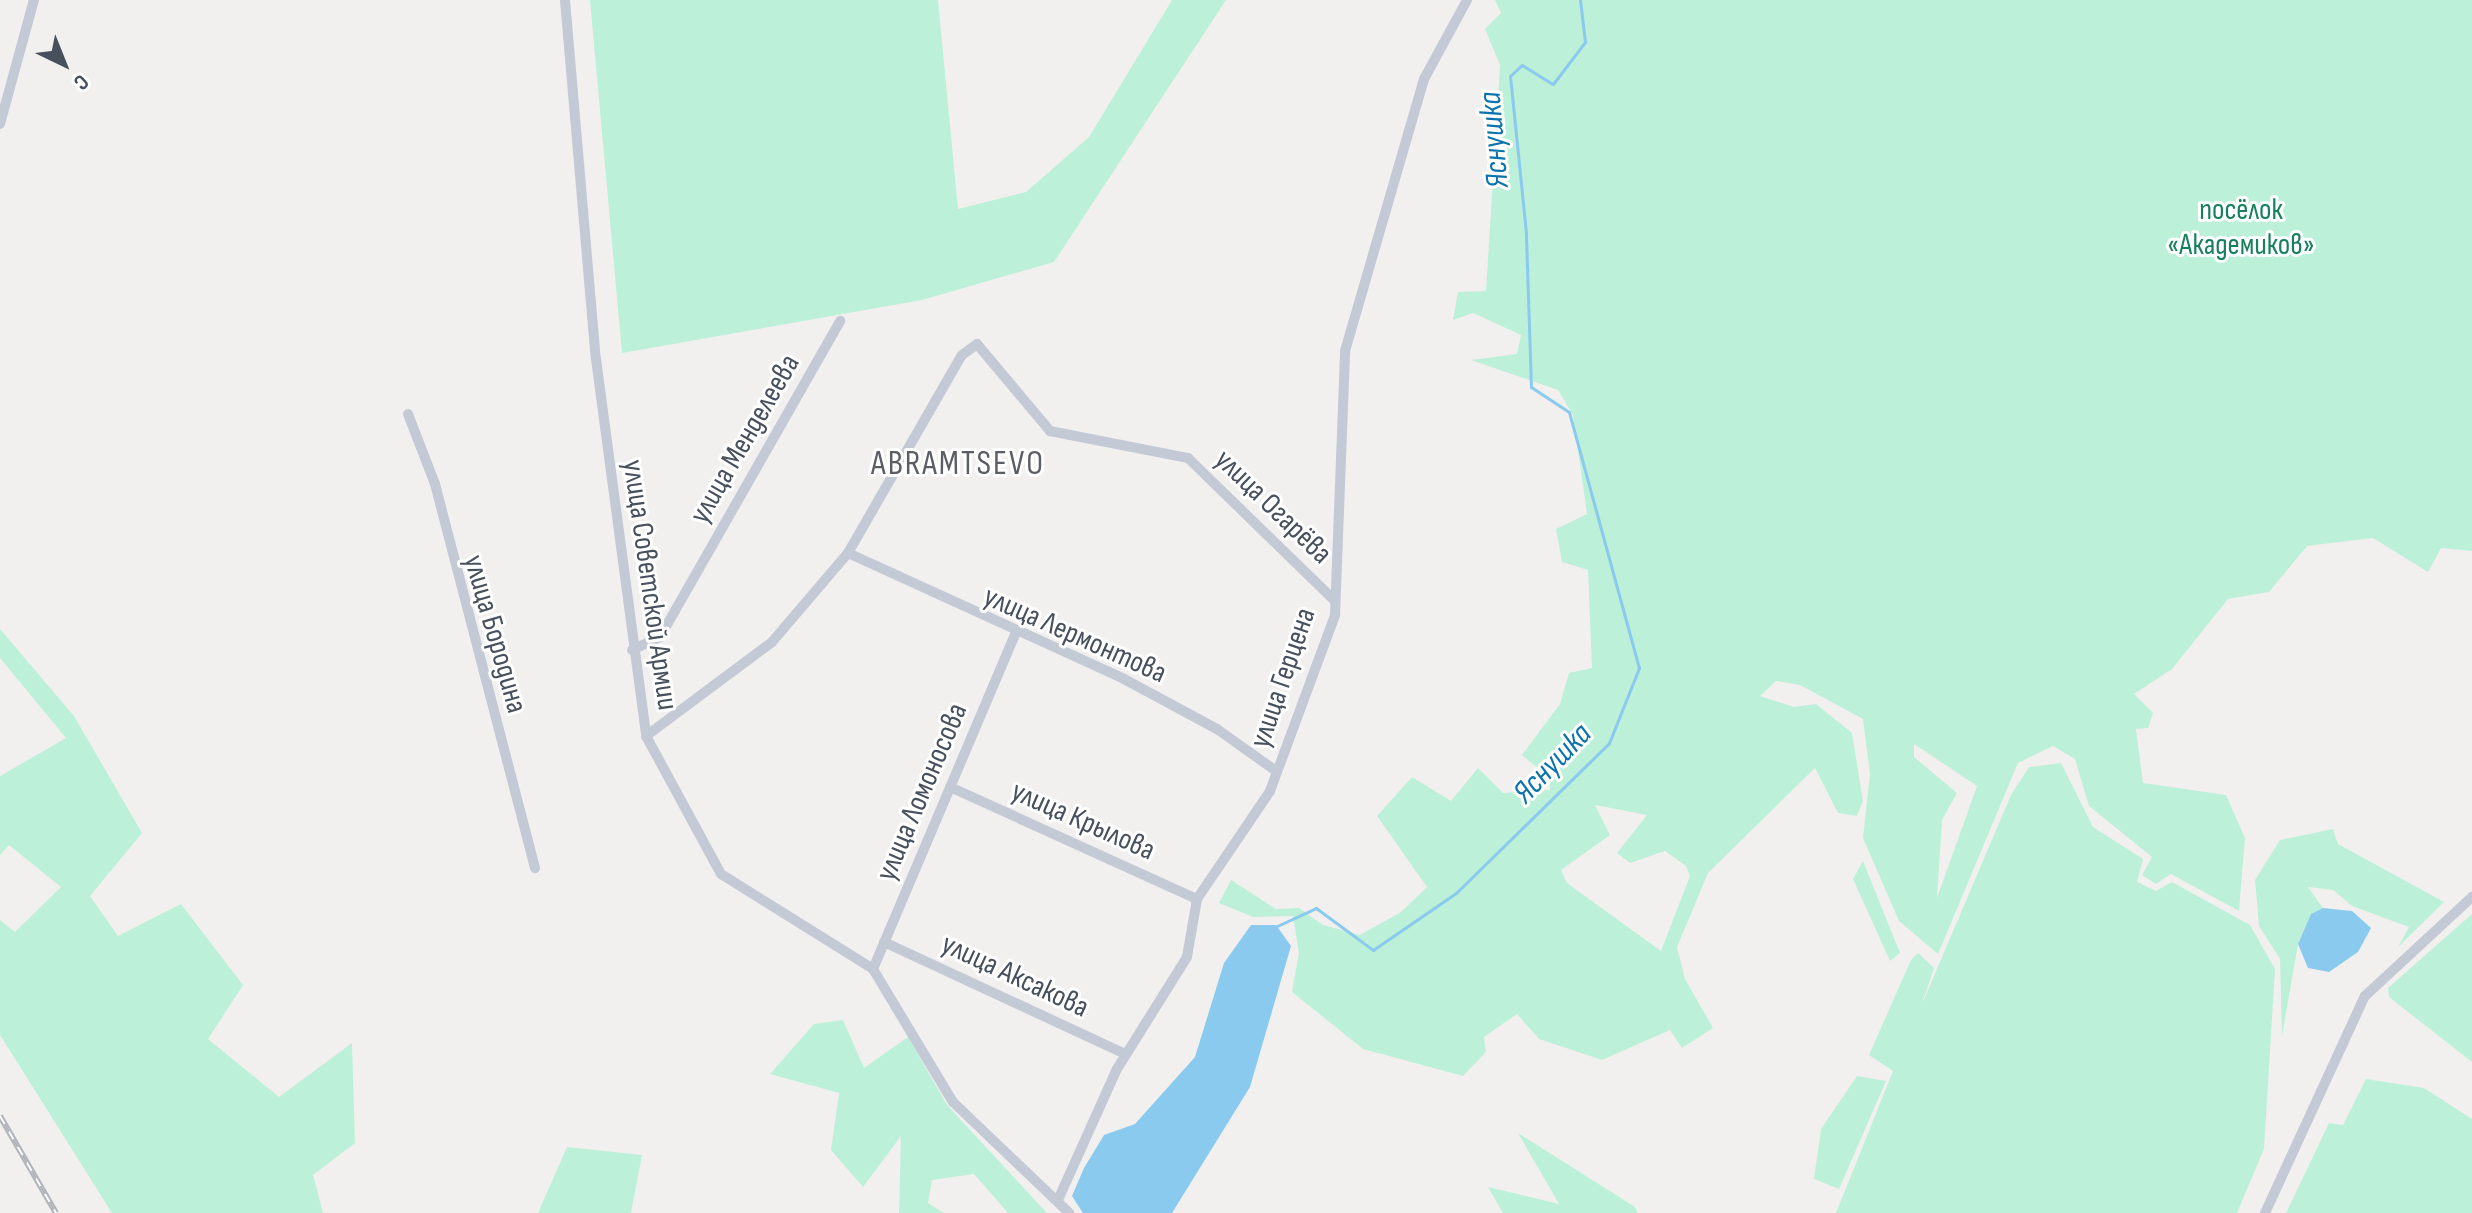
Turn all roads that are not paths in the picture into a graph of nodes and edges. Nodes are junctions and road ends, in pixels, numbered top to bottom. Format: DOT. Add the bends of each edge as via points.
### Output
graph roads {
  1 [pos="34,0"];
  2 [pos="565,0"];
  3 [pos="1467,0"];
  4 [pos="0,124"];
  5 [pos="840,321"];
  6 [pos="408,414"];
  7 [pos="848,553"];
  8 [pos="1335,601"];
  9 [pos="1015,634"];
  10 [pos="632,650"];
  11 [pos="646,736"];
  12 [pos="1276,771"];
  13 [pos="950,787"];
  14 [pos="535,868"];
  15 [pos="2472,897"];
  16 [pos="1197,899"];
  17 [pos="884,942"];
  18 [pos="873,969"];
  19 [pos="1125,1054"];
  20 [pos="1058,1200"];
  21 [pos="1069,1213"];
  22 [pos="2265,1213"];
  1 -- 4 [label="street"];
  2 -- 10 [label="street, улица Советской Армии" via="596,359"];
  3 -- 8 [label="street, улица Герцена" via="1424,79 1345,351"];
  5 -- 10 [label="street, улица Менделеева" via="660,637"];
  6 -- 14 [label="street, улица Бородина" via="435,484"];
  7 -- 8 [label="street, улица Огарёва" via="962,355 977,344 1050,431 1188,458"];
  7 -- 9 [label="street, улица Лермонтова"];
  7 -- 11 [label="street" via="772,642"];
  8 -- 12 [label="street, улица Герцена"];
  9 -- 12 [label="street, улица Лермонтова" via="1124,679"];
  9 -- 13 [label="street, улица Ломоносова"];
  10 -- 11 [label="street, улица Советской Армии"];
  11 -- 18 [label="street, улица Советской Армии" via="721,874"];
  12 -- 16 [label="street, улица Герцена"];
  13 -- 16 [label="street, улица Крылова"];
  13 -- 17 [label="street, улица Ломоносова"];
  15 -- 22 [label="street" via="2365,996"];
  16 -- 19 [label="street, улица Герцена" via="1187,957"];
  17 -- 18 [label="street, улица Ломоносова"];
  17 -- 19 [label="street, улица Аксакова"];
  18 -- 20 [label="street, улица Советской Армии" via="953,1102"];
  19 -- 20 [label="street, улица Герцена"];
  20 -- 21 [label="street, улица Советской Армии"];
}
